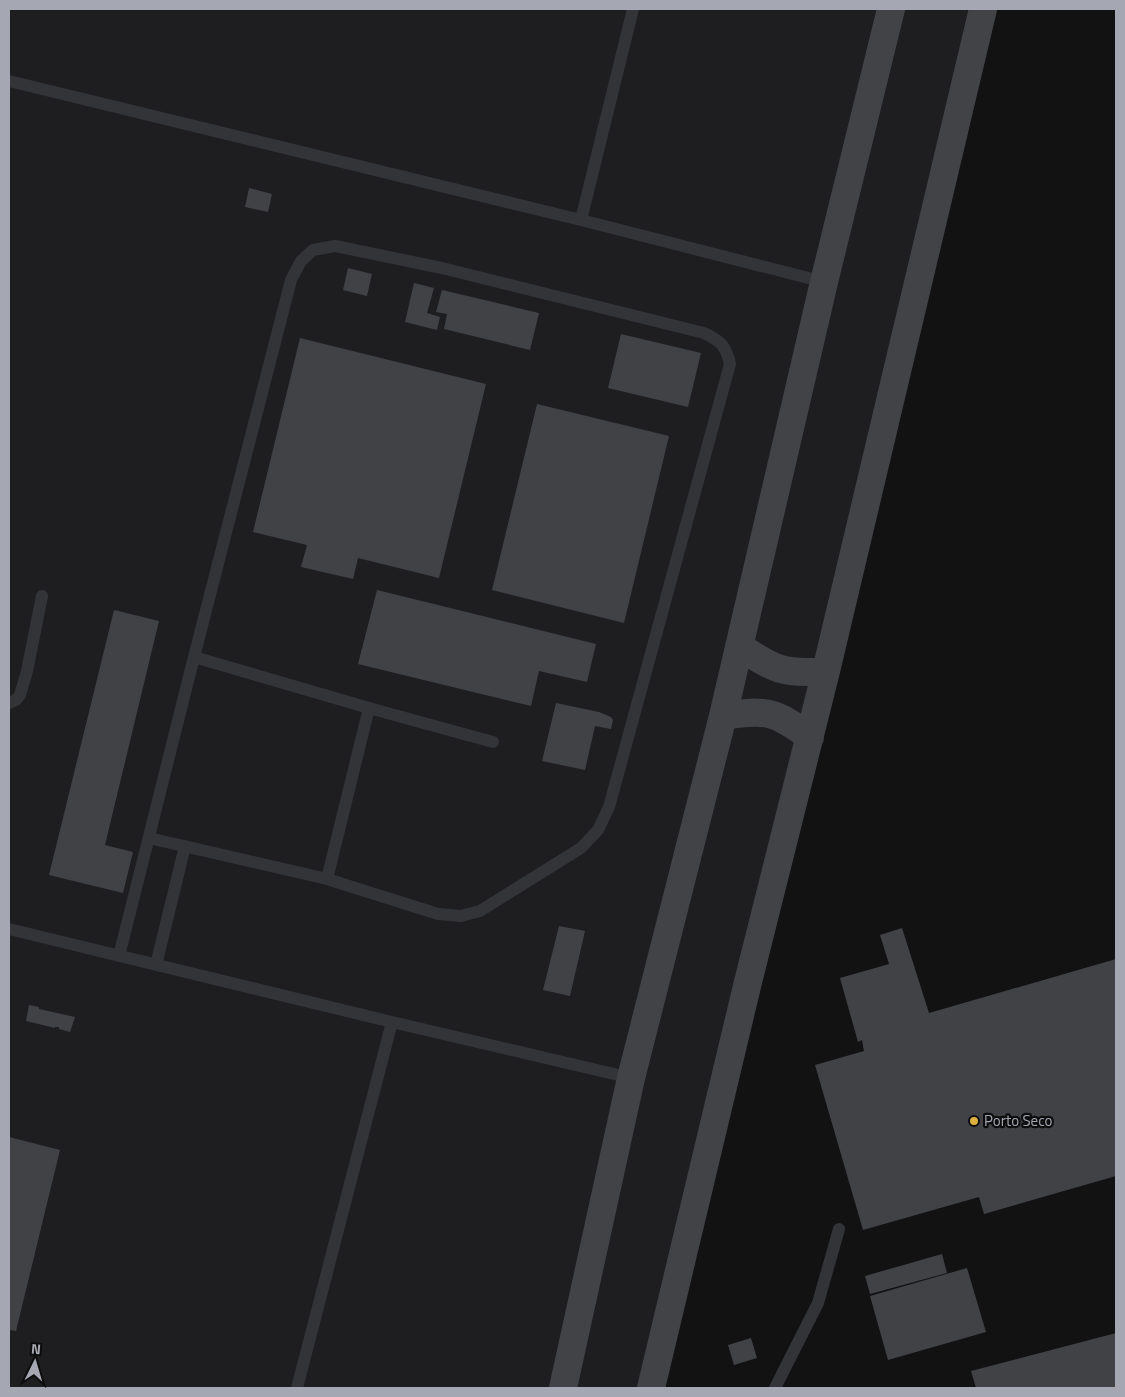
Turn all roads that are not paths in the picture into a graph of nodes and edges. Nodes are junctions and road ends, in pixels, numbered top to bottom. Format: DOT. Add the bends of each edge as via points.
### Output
graph roads {
  1 [pos="633,9"];
  2 [pos="891,9"];
  3 [pos="983,9"];
  4 [pos="9,81"];
  5 [pos="581,220"];
  6 [pos="824,282"];
  7 [pos="42,596"];
  8 [pos="739,646"];
  9 [pos="194,656"];
  10 [pos="826,671"];
  11 [pos="9,703"];
  12 [pos="369,708"];
  13 [pos="723,716"];
  14 [pos="810,737"];
  15 [pos="493,742"];
  16 [pos="149,838"];
  17 [pos="185,846"];
  18 [pos="327,879"];
  19 [pos="9,929"];
  20 [pos="119,956"];
  21 [pos="156,965"];
  22 [pos="392,1022"];
  23 [pos="631,1078"];
  24 [pos="839,1229"];
  25 [pos="297,1388"];
  26 [pos="563,1388"];
  27 [pos="652,1388"];
  28 [pos="775,1388"];
  1 -- 5 [label="lane"];
  2 -- 6 [label="main road"];
  3 -- 10 [label="main road"];
  4 -- 5 [label="lane"];
  5 -- 6 [label="lane"];
  6 -- 8 [label="main road"];
  7 -- 11 [label="lane" via="20,695"];
  8 -- 10 [label="main road" via="780,670"];
  8 -- 13 [label="main road"];
  9 -- 12 [label="lane"];
  9 -- 16 [label="lane"];
  9 -- 18 [label="lane" via="291,280 301,261 313,250 335,246 442,268 704,333 717,339 726,350 730,364 610,807 598,830 581,848 480,911 461,916 438,914"];
  10 -- 14 [label="main road"];
  12 -- 15 [label="lane"];
  12 -- 18 [label="lane"];
  13 -- 14 [label="main road" via="767,713 788,721"];
  13 -- 23 [label="main road"];
  14 -- 27 [label="main road"];
  16 -- 17 [label="lane"];
  16 -- 20 [label="lane"];
  17 -- 18 [label="lane"];
  17 -- 21 [label="lane"];
  19 -- 20 [label="lane"];
  20 -- 21 [label="lane"];
  21 -- 22 [label="lane"];
  22 -- 23 [label="lane"];
  22 -- 25 [label="lane"];
  23 -- 26 [label="main road"];
  24 -- 28 [label="lane" via="818,1303"];
}
